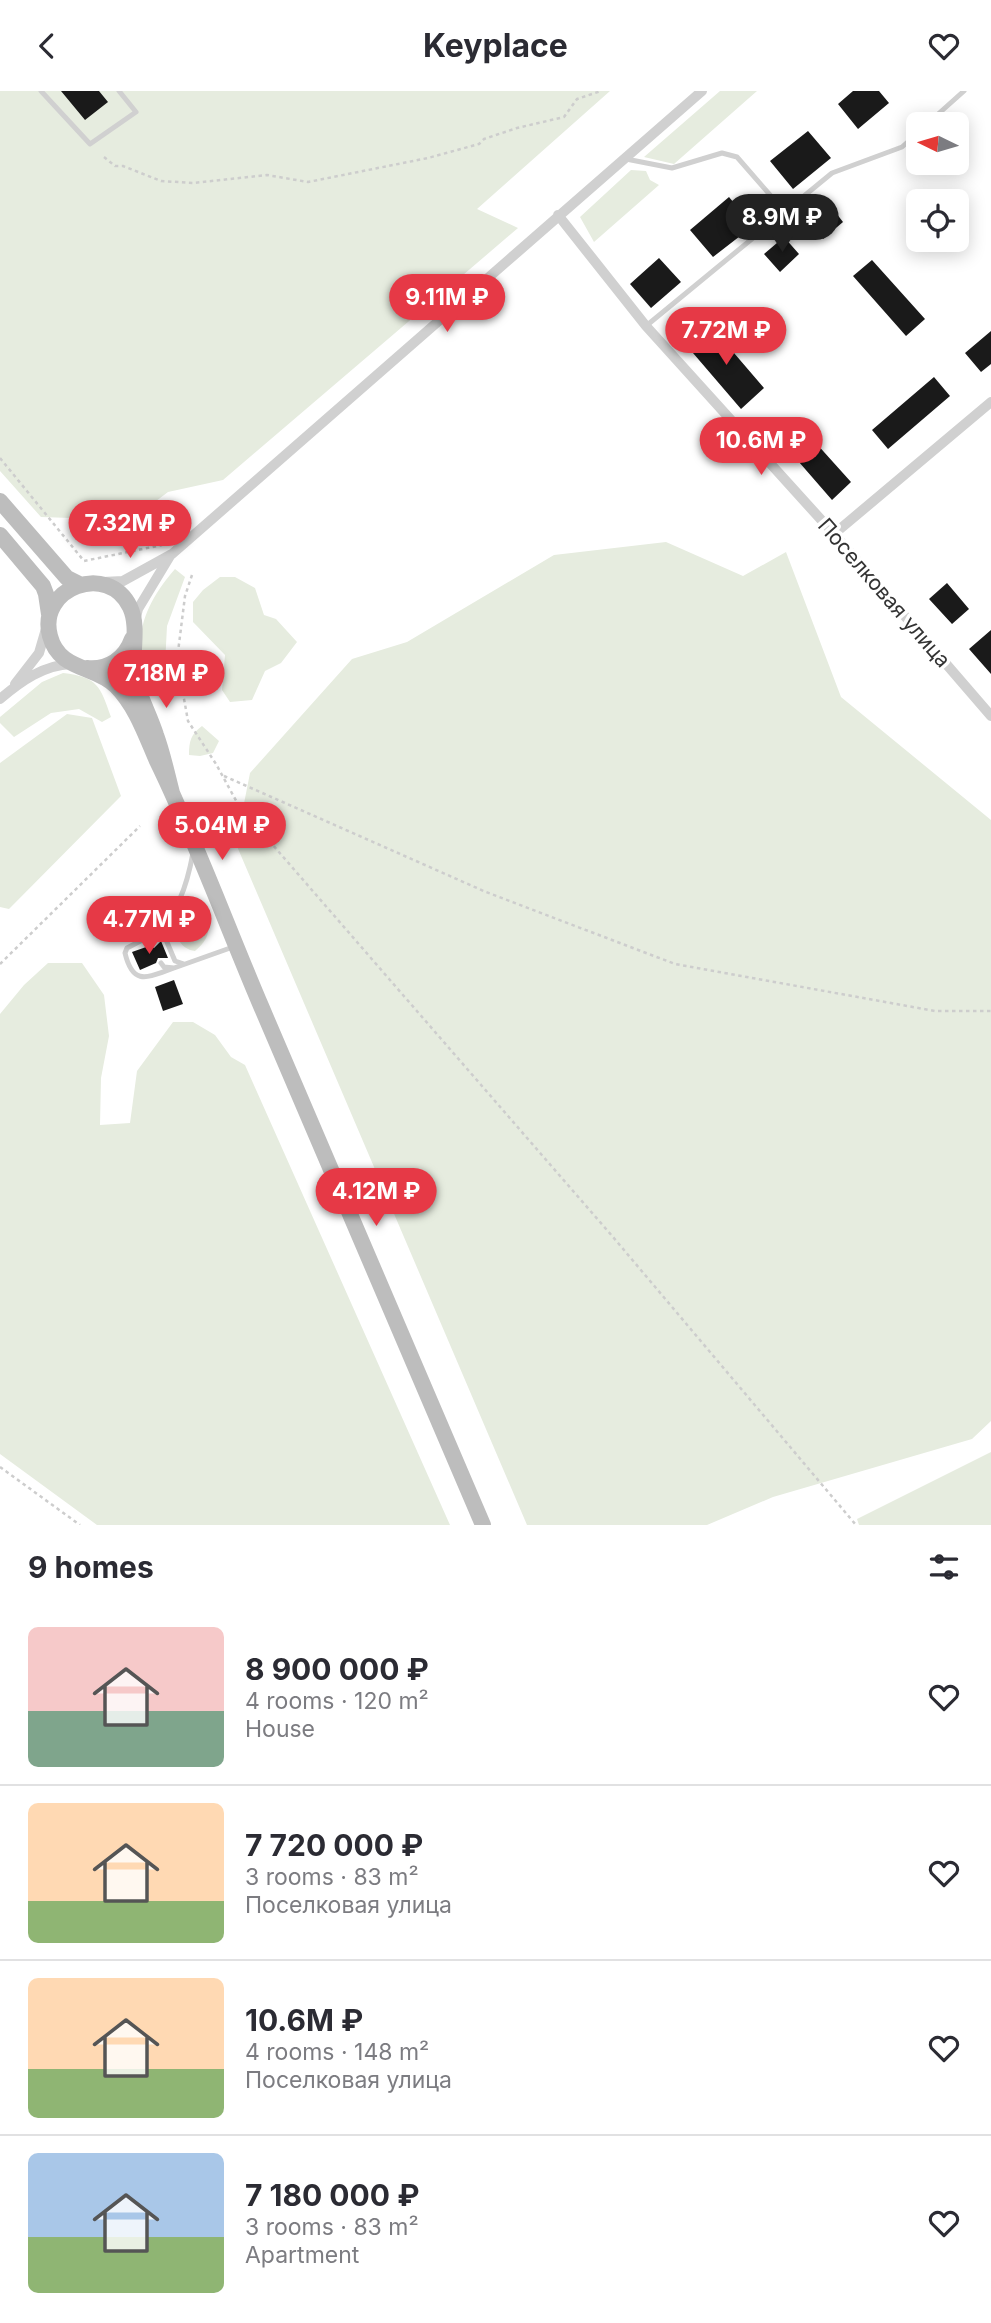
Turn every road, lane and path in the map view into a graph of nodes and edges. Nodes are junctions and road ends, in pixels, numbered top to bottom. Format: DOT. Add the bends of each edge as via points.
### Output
graph roads {
  1 [pos="41,91"];
  2 [pos="119,91"];
  3 [pos="601,91"];
  4 [pos="702,91"];
  5 [pos="964,91"];
  6 [pos="940,112"];
  7 [pos="906,143"];
  8 [pos="104,157"];
  9 [pos="626,159"];
  10 [pos="784,211"];
  11 [pos="558,215"];
  12 [pos="646,326"];
  13 [pos="991,402"];
  14 [pos="0,458"];
  15 [pos="0,501"];
  16 [pos="834,534"];
  17 [pos="0,535"];
  18 [pos="162,545"];
  19 [pos="172,554"];
  20 [pos="192,575"];
  21 [pos="86,584"];
  22 [pos="49,621"];
  23 [pos="134,630"];
  24 [pos="71,664"];
  25 [pos="11,689"];
  26 [pos="0,699"];
  27 [pos="991,716"];
  28 [pos="223,776"];
  29 [pos="172,793"];
  30 [pos="140,826"];
  31 [pos="194,842"];
  32 [pos="161,928"];
  33 [pos="236,946"];
  34 [pos="161,963"];
  35 [pos="0,964"];
  36 [pos="185,964"];
  37 [pos="174,968"];
  38 [pos="146,969"];
  39 [pos="155,971"];
  40 [pos="991,1011"];
  41 [pos="0,1467"];
  42 [pos="80,1525"];
  43 [pos="483,1525"];
  44 [pos="856,1525"];
  1 -- 2 [label="lane" via="90,144 136,112"];
  3 -- 8 [label="path" via="577,99 564,117 517,128 479,144 308,181 267,175 193,183 161,181 115,166"];
  4 -- 9 [label="street"];
  5 -- 6 [label="lane"];
  7 -- 10 [label="lane" via="832,173"];
  9 -- 10 [label="lane" via="672,168 723,153 737,157"];
  9 -- 11 [label="street"];
  10 -- 12 [label="lane"];
  11 -- 12 [label="street, Поселковая улица"];
  11 -- 19 [label="street"];
  12 -- 16 [label="street, Поселковая улица"];
  13 -- 16 [label="street"];
  14 -- 18 [label="path" via="84,561"];
  15 -- 21 [label="main road" via="63,573"];
  16 -- 27 [label="street, Поселковая улица"];
  17 -- 22 [label="main road" via="43,586"];
  19 -- 21 [label="street" via="123,581"];
  19 -- 23 [label="street" via="138,609"];
  20 -- 28 [label="path" via="184,596 177,660 188,721"];
  21 -- 22 [label="main road" via="66,591 56,601"];
  21 -- 23 [label="main road" via="108,586 126,601"];
  22 -- 24 [label="main road" via="54,646"];
  22 -- 25 [label="street" via="39,653"];
  23 -- 24 [label="main road" via="128,649 109,665 91,669"];
  23 -- 29 [label="main road" via="135,679"];
  24 -- 25 [label="street" via="45,669"];
  24 -- 29 [label="main road" via="104,677 123,695"];
  25 -- 26 [label="street"];
  28 -- 40 [label="path" via="486,892 675,964 935,1011"];
  28 -- 44 [label="path" via="239,806"];
  29 -- 31 [label="main road"];
  30 -- 35 [label="path"];
  31 -- 32 [label="lane" via="184,893"];
  31 -- 33 [label="main road"];
  32 -- 36 [label="lane" via="175,961"];
  32 -- 39 [label="lane" via="125,953 131,970 140,977"];
  33 -- 36 [label="lane"];
  33 -- 43 [label="main road"];
  34 -- 37 [label="lane"];
  36 -- 37 [label="lane"];
  37 -- 39 [label="lane"];
  38 -- 39 [label="lane"];
  41 -- 42 [label="path"];
}
